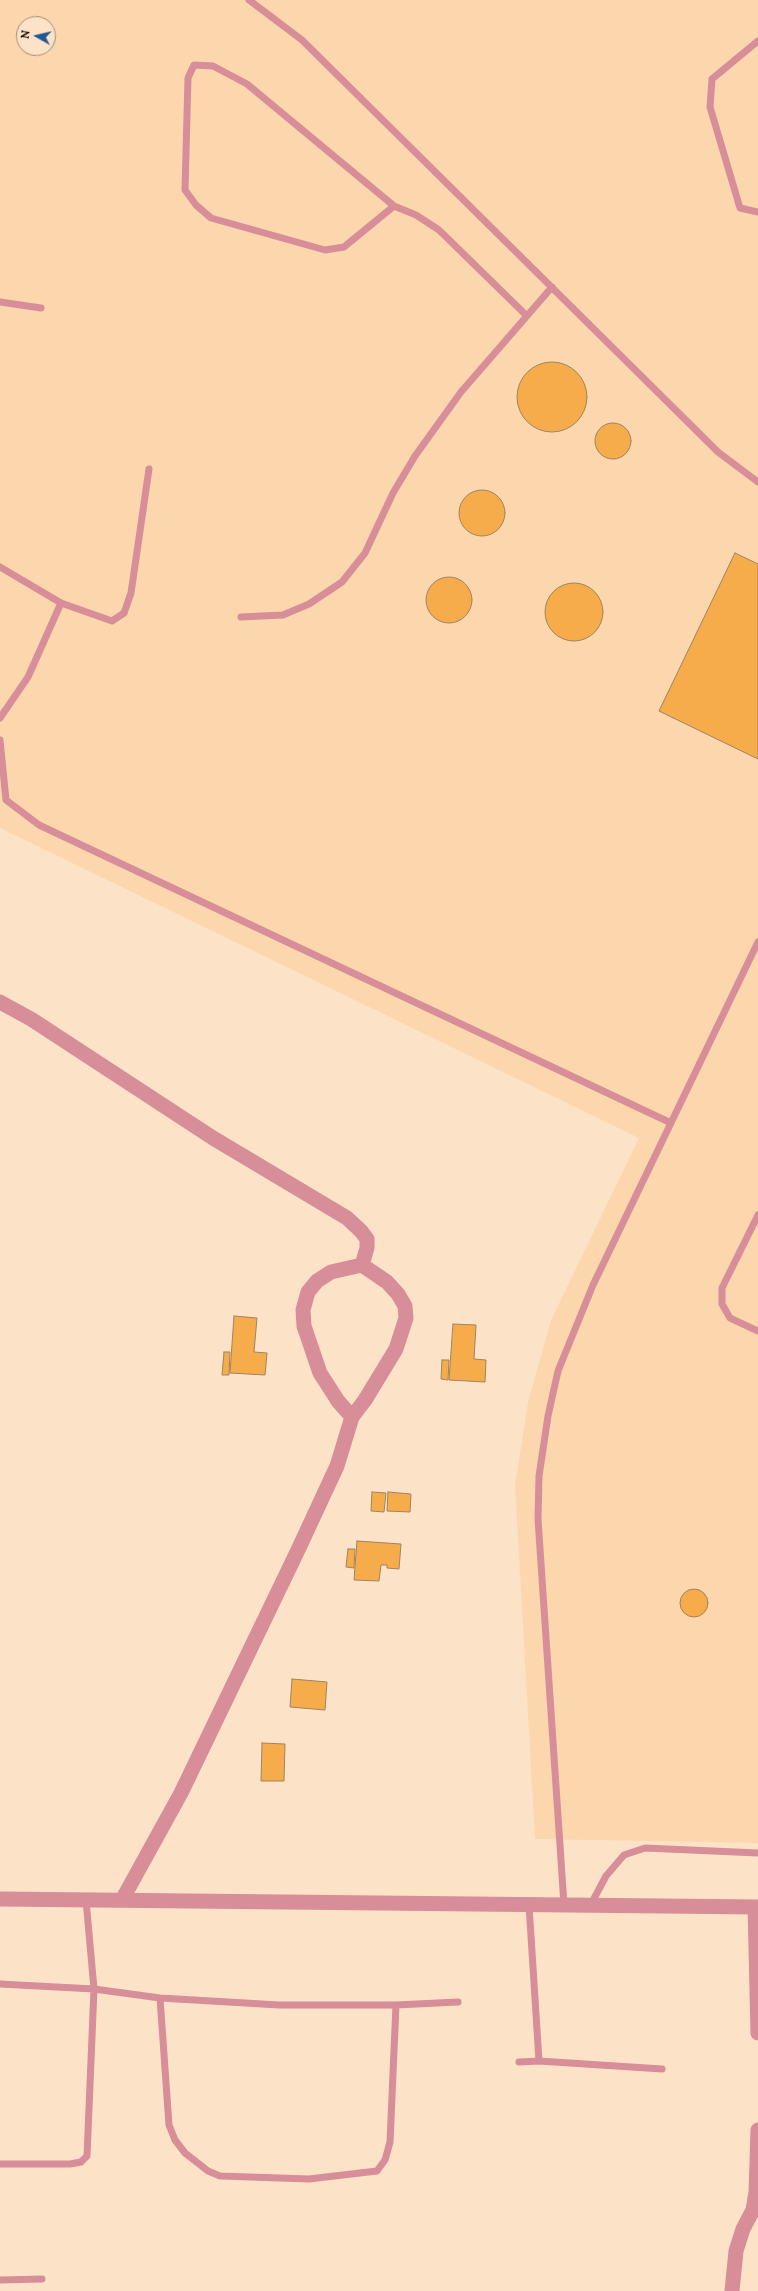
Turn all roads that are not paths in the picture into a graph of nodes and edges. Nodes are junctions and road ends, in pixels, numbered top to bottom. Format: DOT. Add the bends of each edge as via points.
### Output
graph roads {
  1 [pos="249,0"];
  2 [pos="758,41"];
  3 [pos="394,206"];
  4 [pos="758,212"];
  5 [pos="552,287"];
  6 [pos="0,302"];
  7 [pos="41,308"];
  8 [pos="527,316"];
  9 [pos="149,469"];
  10 [pos="758,482"];
  11 [pos="0,568"];
  12 [pos="61,603"];
  13 [pos="241,617"];
  14 [pos="0,718"];
  15 [pos="0,740"];
  16 [pos="758,942"];
  17 [pos="0,1002"];
  18 [pos="671,1123"];
  19 [pos="758,1215"];
  20 [pos="362,1265"];
  21 [pos="758,1331"];
  22 [pos="352,1417"];
  23 [pos="758,1853"];
  24 [pos="0,1899"];
  25 [pos="86,1900"];
  26 [pos="122,1900"];
  27 [pos="529,1905"];
  28 [pos="564,1906"];
  29 [pos="590,1906"];
  30 [pos="757,1907"];
  31 [pos="757,1944"];
  32 [pos="0,1984"];
  33 [pos="94,1989"];
  34 [pos="160,1998"];
  35 [pos="458,2002"];
  36 [pos="396,2005"];
  37 [pos="758,2033"];
  38 [pos="539,2061"];
  39 [pos="519,2062"];
  40 [pos="662,2069"];
  41 [pos="758,2130"];
  42 [pos="0,2164"];
  43 [pos="42,2279"];
  44 [pos="0,2280"];
  45 [pos="732,2291"];
  1 -- 5 [label="lane" via="302,40"];
  2 -- 4 [label="lane" via="712,79 710,107 740,208"];
  3 -- 3 [label="lane" via="247,84 213,66 194,65 188,78 185,190 196,205 211,218 325,250 344,247"];
  3 -- 8 [label="lane" via="416,215 439,230"];
  5 -- 8 [label="lane"];
  5 -- 10 [label="lane" via="718,452"];
  6 -- 7 [label="lane"];
  8 -- 13 [label="lane" via="461,392 415,456 393,493 365,553 342,582 309,604 283,615"];
  9 -- 12 [label="lane" via="131,593 124,613 112,621"];
  11 -- 12 [label="lane"];
  12 -- 14 [label="lane" via="28,677"];
  15 -- 18 [label="lane" via="6,800 39,825"];
  16 -- 18 [label="lane"];
  17 -- 20 [label="street" via="31,1019 213,1138 347,1218 367,1239"];
  18 -- 28 [label="lane" via="593,1285 558,1372 539,1476 540,1554 553,1714"];
  19 -- 21 [label="lane" via="722,1288 722,1304 730,1318"];
  20 -- 22 [label="street" via="387,1282 398,1294 405,1306 406,1318 396,1349"];
  20 -- 22 [label="street" via="331,1272 316,1280 308,1292 303,1310 310,1349 320,1373"];
  22 -- 26 [label="street" via="337,1466 298,1550 181,1793"];
  23 -- 29 [label="lane" via="645,1848 624,1855 606,1876"];
  24 -- 25 [label="street"];
  25 -- 26 [label="street"];
  25 -- 33 [label="lane"];
  26 -- 27 [label="street"];
  27 -- 28 [label="street"];
  27 -- 38 [label="lane"];
  28 -- 29 [label="street"];
  29 -- 30 [label="street"];
  30 -- 31 [label="street"];
  31 -- 37 [label="street"];
  32 -- 33 [label="lane"];
  33 -- 34 [label="lane"];
  33 -- 42 [label="lane" via="87,2156 81,2162 70,2164"];
  34 -- 36 [label="lane" via="279,2005"];
  34 -- 36 [label="lane" via="169,2125 175,2140 185,2153 208,2171 220,2176 302,2178 377,2171 386,2160 390,2142"];
  35 -- 36 [label="lane"];
  38 -- 39 [label="lane"];
  38 -- 40 [label="lane"];
  41 -- 45 [label="street" via="756,2192 753,2210 736,2251"];
  43 -- 44 [label="lane"];
}
